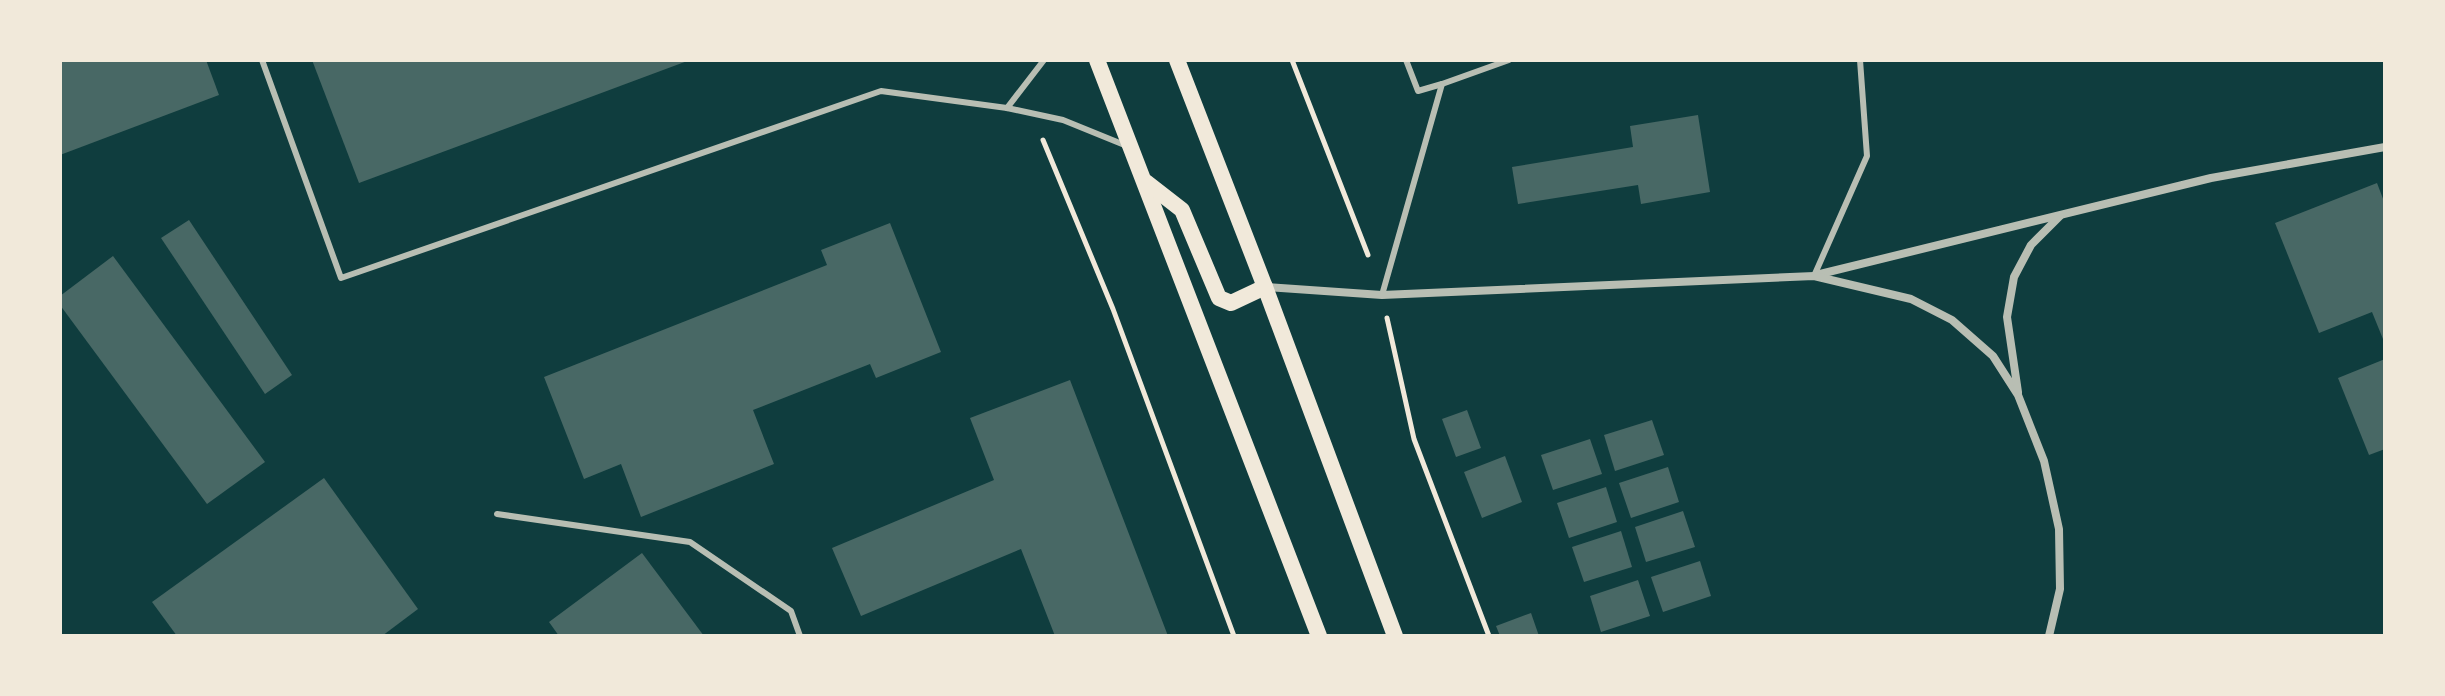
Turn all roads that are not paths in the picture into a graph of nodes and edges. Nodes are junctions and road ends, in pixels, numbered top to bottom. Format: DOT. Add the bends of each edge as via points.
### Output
graph roads {
  1 [pos="262,60"];
  2 [pos="1044,60"];
  3 [pos="1097,60"];
  4 [pos="1177,60"];
  5 [pos="1406,60"];
  6 [pos="1509,60"];
  7 [pos="1860,60"];
  8 [pos="1442,84"];
  9 [pos="1007,108"];
  10 [pos="2385,147"];
  11 [pos="1131,148"];
  12 [pos="1145,181"];
  13 [pos="2060,215"];
  14 [pos="1814,276"];
  15 [pos="1265,287"];
  16 [pos="1382,295"];
  17 [pos="2018,395"];
  18 [pos="497,514"];
  19 [pos="800,636"];
  20 [pos="1319,636"];
  21 [pos="1395,636"];
  22 [pos="2049,636"];
  1 -- 9 [label="lane" via="341,278 881,91"];
  2 -- 9 [label="lane"];
  3 -- 11 [label="main road"];
  4 -- 15 [label="main road"];
  5 -- 8 [label="lane" via="1418,91"];
  6 -- 8 [label="lane"];
  7 -- 14 [label="lane" via="1867,156"];
  8 -- 16 [label="lane"];
  9 -- 11 [label="lane" via="1063,120"];
  10 -- 13 [label="street" via="2211,178"];
  11 -- 12 [label="main road"];
  12 -- 15 [label="main road" via="1182,210 1219,298 1231,303"];
  12 -- 20 [label="main road"];
  13 -- 14 [label="street"];
  13 -- 17 [label="street" via="2031,245 2014,277 2007,317"];
  14 -- 16 [label="street"];
  14 -- 17 [label="street" via="1911,299 1952,320 1993,356"];
  15 -- 16 [label="street"];
  15 -- 21 [label="main road"];
  17 -- 22 [label="street" via="2044,461 2059,529 2060,589"];
  18 -- 19 [label="lane" via="690,542 791,611"];
}
